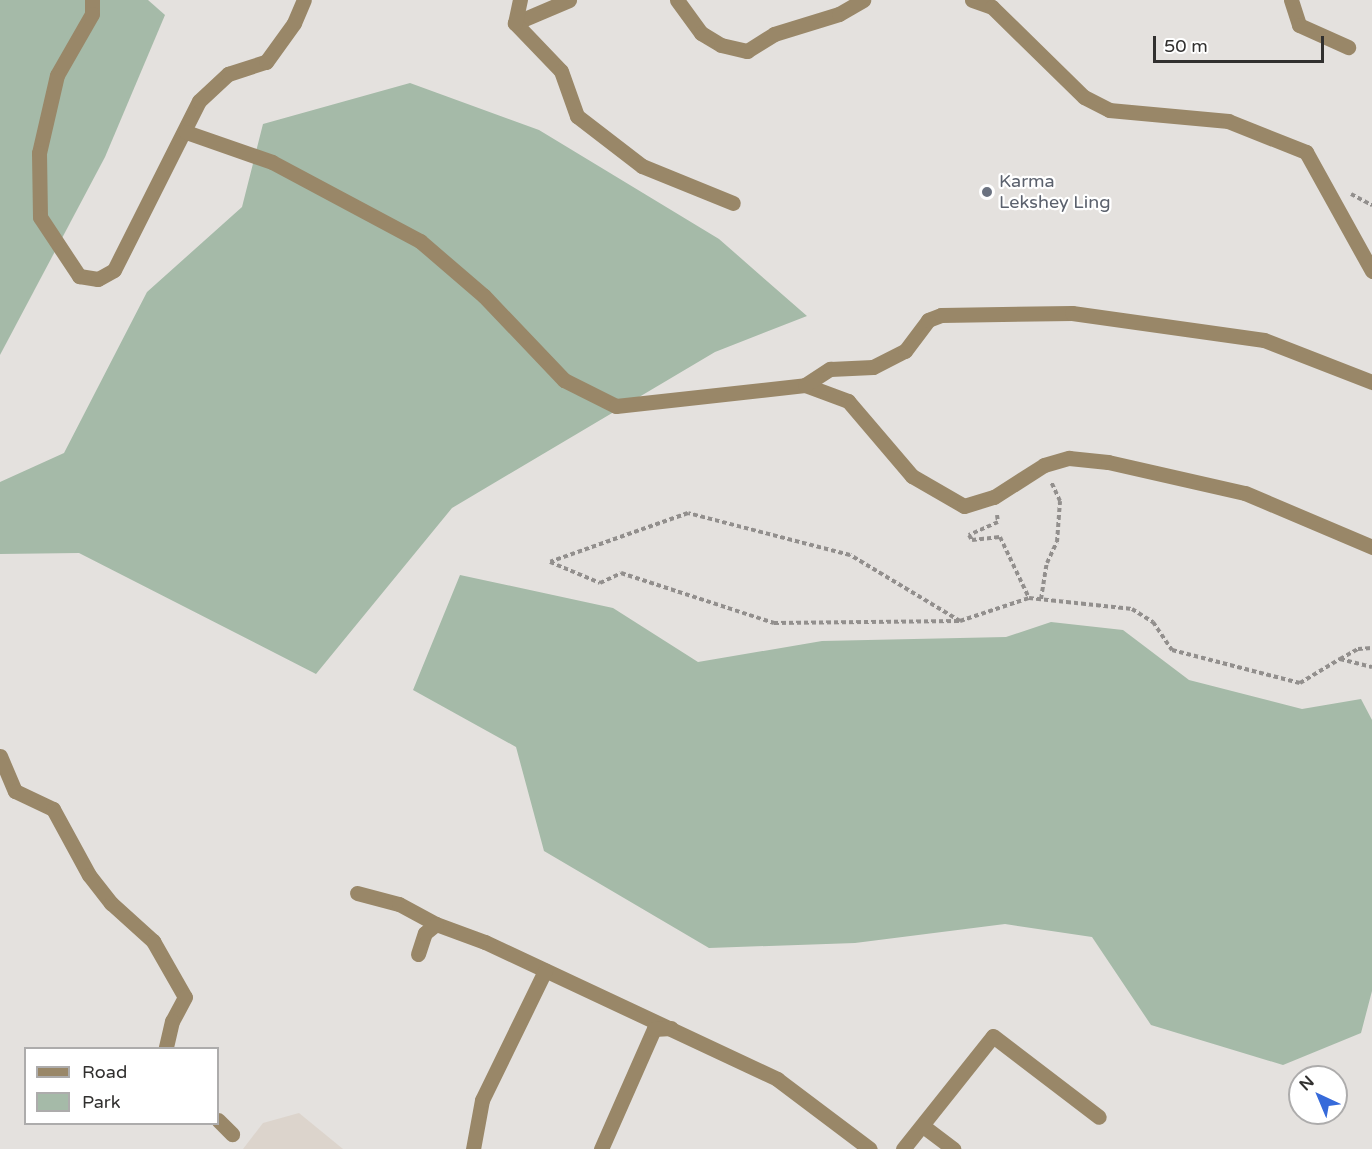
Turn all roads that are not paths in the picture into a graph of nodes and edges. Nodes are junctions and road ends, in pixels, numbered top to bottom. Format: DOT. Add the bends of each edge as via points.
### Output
graph roads {
  1 [pos="92,0"];
  2 [pos="304,0"];
  3 [pos="520,0"];
  4 [pos="569,0"];
  5 [pos="676,0"];
  6 [pos="863,0"];
  7 [pos="972,0"];
  8 [pos="1291,0"];
  9 [pos="515,23"];
  10 [pos="1348,47"];
  11 [pos="186,132"];
  12 [pos="733,203"];
  13 [pos="1372,270"];
  14 [pos="1372,382"];
  15 [pos="806,385"];
  16 [pos="1372,547"];
  17 [pos="0,756"];
  18 [pos="357,893"];
  19 [pos="436,924"];
  20 [pos="418,954"];
  21 [pos="545,971"];
  22 [pos="675,1028"];
  23 [pos="166,1047"];
  24 [pos="1100,1117"];
  25 [pos="219,1121"];
  26 [pos="924,1126"];
  27 [pos="232,1134"];
  28 [pos="473,1149"];
  29 [pos="601,1149"];
  30 [pos="870,1149"];
  31 [pos="903,1149"];
  32 [pos="953,1149"];
  1 -- 11 [label="street" via="92,14 57,75 39,153 40,217 79,276 98,279 114,270"];
  2 -- 11 [label="street" via="294,23 266,62 228,74 199,101"];
  3 -- 9 [label="street"];
  4 -- 9 [label="street"];
  5 -- 6 [label="street" via="701,33 721,45 747,51 774,34 839,14"];
  7 -- 13 [label="street" via="992,7 1084,98 1109,110 1228,121 1306,152"];
  8 -- 10 [label="street" via="1299,25"];
  9 -- 12 [label="street" via="561,71 577,116 642,166"];
  11 -- 15 [label="street" via="272,162 420,241 484,296 564,380 616,405"];
  14 -- 15 [label="street" via="1264,340 1072,313 941,315 928,320 905,351 873,367 830,369"];
  15 -- 16 [label="street" via="848,401 912,476 964,506 994,496 1044,465 1069,458 1108,462 1245,493"];
  17 -- 23 [label="street" via="15,791 53,809 89,875 111,903 153,941 185,997 172,1021"];
  18 -- 19 [label="street" via="399,904"];
  19 -- 20 [label="street" via="426,933"];
  19 -- 21 [label="street"];
  21 -- 22 [label="street" via="614,1006"];
  21 -- 28 [label="street" via="482,1100"];
  22 -- 29 [label="street" via="654,1029"];
  22 -- 30 [label="street" via="777,1079"];
  24 -- 26 [label="street" via="993,1036"];
  25 -- 27 [label="street"];
  26 -- 31 [label="street"];
  26 -- 32 [label="street"];
}
